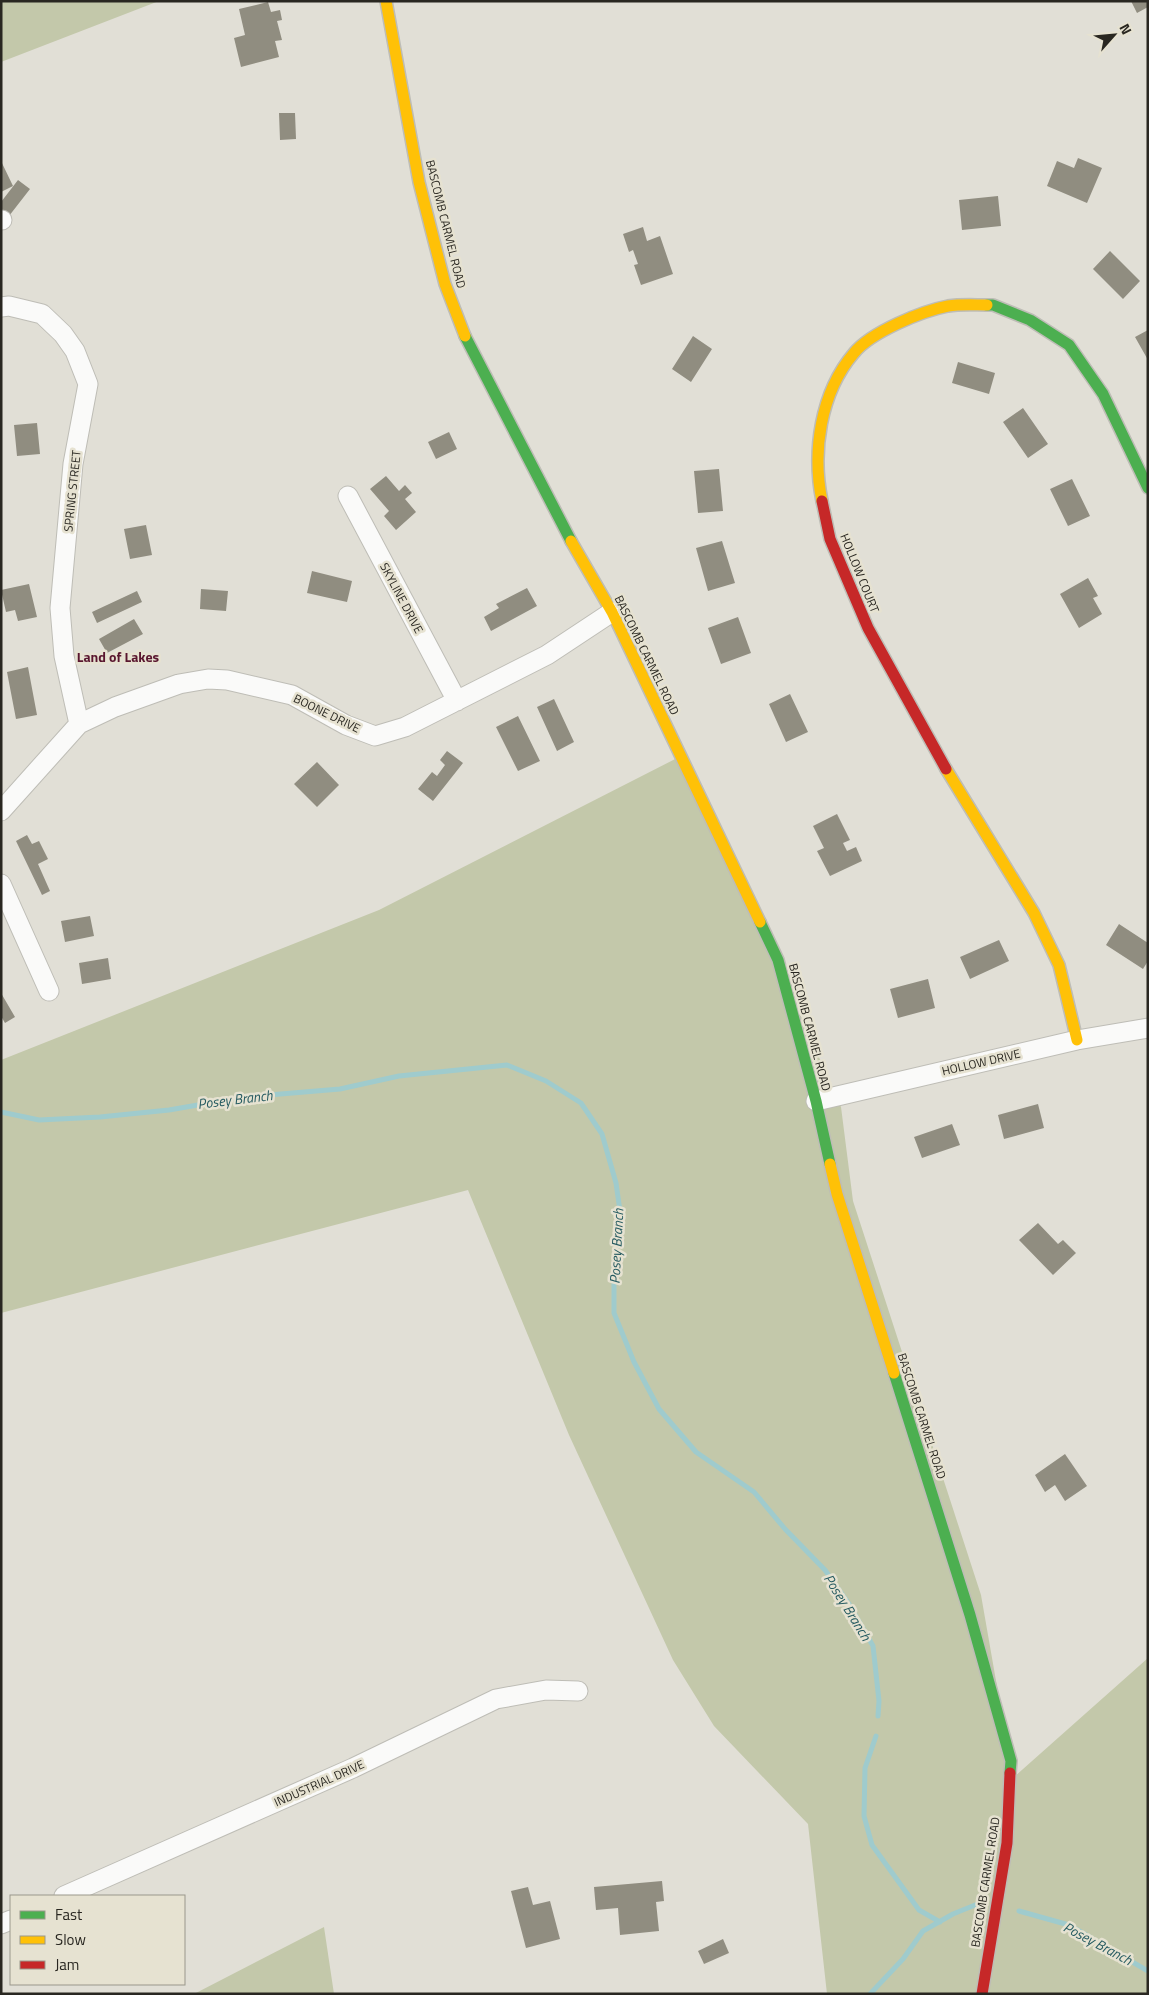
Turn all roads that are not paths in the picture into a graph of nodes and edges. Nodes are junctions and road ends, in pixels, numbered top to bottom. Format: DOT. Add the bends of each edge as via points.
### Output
graph roads {
  1 [pos="386,1"];
  2 [pos="1,307"];
  3 [pos="1148,488"];
  4 [pos="348,496"];
  5 [pos="612,612"];
  6 [pos="457,701"];
  7 [pos="79,724"];
  8 [pos="1,810"];
  9 [pos="1,884"];
  10 [pos="49,991"];
  11 [pos="1148,1028"];
  12 [pos="1076,1040"];
  13 [pos="816,1101"];
  14 [pos="578,1691"];
  15 [pos="66,1895"];
  16 [pos="982,1994"];
  1 -- 5 [label="street, BASCOMB CARMEL ROAD" via="419,182 445,284 461,328 571,541"];
  2 -- 7 [label="street, SPRING STREET" via="42,314 64,334 75,351 88,384 73,464 60,608 64,656"];
  3 -- 12 [label="street, HOLLOW COURT" via="1102,394 1069,345 1030,320 993,305 949,306 916,315 884,330 862,346 854,352 830,390 819,433 819,485 834,548 868,628 933,748 1034,913 1059,965"];
  4 -- 6 [label="street, SKYLINE DRIVE"];
  5 -- 6 [label="street, BOONE DRIVE" via="547,655"];
  5 -- 13 [label="street, BASCOMB CARMEL ROAD" via="778,960"];
  6 -- 7 [label="street, BOONE DRIVE" via="405,727 375,736 346,725 292,695 227,680 208,679 180,684 115,707"];
  7 -- 8 [label="street"];
  9 -- 10 [label="street"];
  11 -- 12 [label="street, HOLLOW DRIVE"];
  12 -- 13 [label="street, HOLLOW DRIVE"];
  13 -- 16 [label="street, BASCOMB CARMEL ROAD" via="837,1194 970,1615 1011,1760 1007,1843"];
  14 -- 15 [label="street, INDUSTRIAL DRIVE" via="546,1690 496,1699 353,1768"];
}
